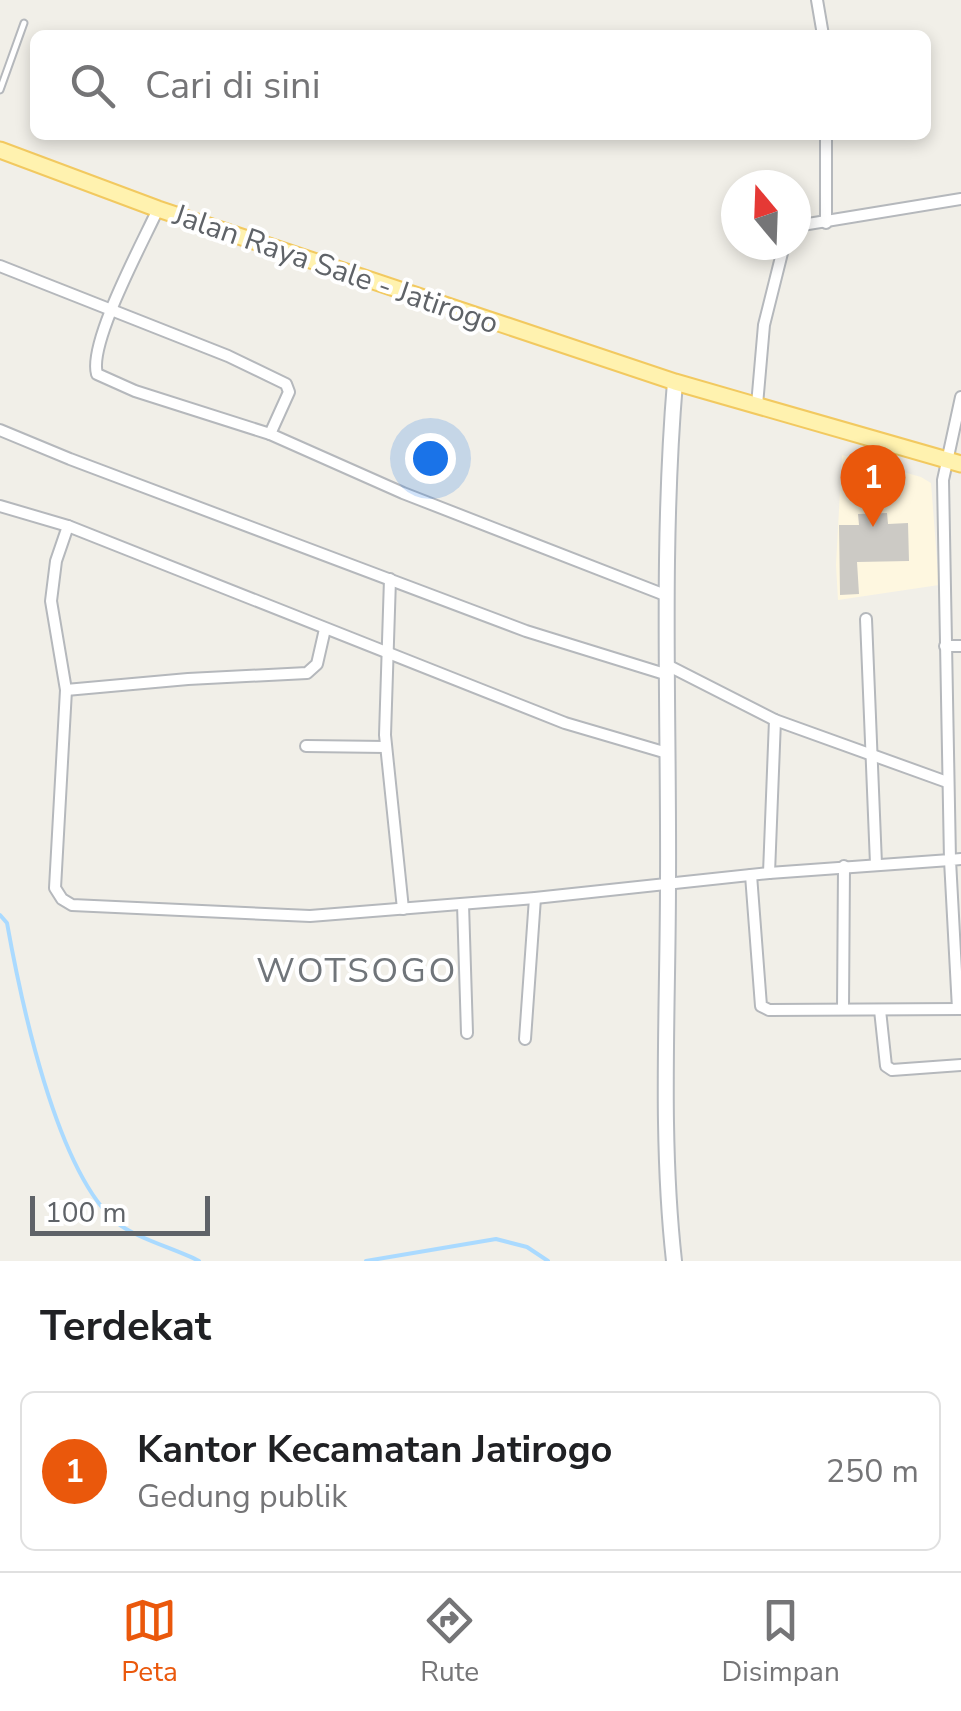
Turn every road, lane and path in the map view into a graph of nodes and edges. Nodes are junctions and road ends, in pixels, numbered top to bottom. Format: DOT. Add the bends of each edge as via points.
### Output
graph roads {
  1 [pos="817,0"];
  2 [pos="24,23"];
  3 [pos="822,30"];
  4 [pos="0,90"];
  5 [pos="826,140"];
  6 [pos="0,150"];
  7 [pos="961,199"];
  8 [pos="158,209"];
  9 [pos="826,223"];
  10 [pos="811,224"];
  11 [pos="780,260"];
  12 [pos="0,266"];
  13 [pos="112,308"];
  14 [pos="675,382"];
  15 [pos="961,397"];
  16 [pos="757,405"];
  17 [pos="0,430"];
  18 [pos="270,434"];
  19 [pos="954,463"];
  20 [pos="0,506"];
  21 [pos="68,526"];
  22 [pos="390,578"];
  23 [pos="665,596"];
  24 [pos="866,619"];
  25 [pos="325,630"];
  26 [pos="945,646"];
  27 [pos="961,646"];
  28 [pos="386,653"];
  29 [pos="668,670"];
  30 [pos="66,690"];
  31 [pos="775,720"];
  32 [pos="306,746"];
  33 [pos="386,747"];
  34 [pos="667,753"];
  35 [pos="870,756"];
  36 [pos="947,782"];
  37 [pos="956,860"];
  38 [pos="876,864"];
  39 [pos="844,866"];
  40 [pos="769,872"];
  41 [pos="751,876"];
  42 [pos="668,884"];
  43 [pos="535,898"];
  44 [pos="463,904"];
  45 [pos="402,909"];
  46 [pos="844,1008"];
  47 [pos="960,1009"];
  48 [pos="880,1010"];
  49 [pos="467,1033"];
  50 [pos="525,1039"];
  51 [pos="961,1065"];
  52 [pos="674,1261"];
  1 -- 3 [label="street"];
  2 -- 4 [label="lane"];
  5 -- 9 [label="street"];
  6 -- 8 [label="main road, Jalan Raya Sale - Jatirogo"];
  7 -- 9 [label="street"];
  8 -- 13 [label="street"];
  8 -- 14 [label="main road, Jalan Raya Sale - Jatirogo"];
  9 -- 10 [label="street"];
  11 -- 16 [label="street" via="764,325"];
  12 -- 13 [label="street"];
  13 -- 18 [label="street" via="286,384 289,392"];
  13 -- 18 [label="street" via="97,374"];
  14 -- 16 [label="main road, Jalan Raya Sale - Jatirogo"];
  14 -- 23 [label="main road"];
  15 -- 19 [label="street"];
  16 -- 19 [label="main road, Jalan Raya Sale - Jatirogo"];
  17 -- 22 [label="street"];
  18 -- 23 [label="street"];
  19 -- 26 [label="street" via="943,480"];
  20 -- 21 [label="street"];
  21 -- 25 [label="street"];
  21 -- 30 [label="street" via="51,601"];
  22 -- 28 [label="street"];
  22 -- 29 [label="street" via="526,632"];
  23 -- 29 [label="main road"];
  24 -- 35 [label="street"];
  25 -- 28 [label="street"];
  25 -- 30 [label="street" via="307,674"];
  26 -- 27 [label="street"];
  26 -- 36 [label="street"];
  28 -- 33 [label="street"];
  28 -- 34 [label="street" via="565,723"];
  29 -- 31 [label="street"];
  29 -- 34 [label="main road"];
  30 -- 45 [label="street" via="55,888 62,900 310,916"];
  31 -- 35 [label="street"];
  31 -- 40 [label="street"];
  32 -- 33 [label="street"];
  33 -- 45 [label="street"];
  34 -- 42 [label="main road"];
  35 -- 36 [label="street"];
  35 -- 38 [label="street"];
  36 -- 37 [label="street"];
  37 -- 38 [label="street"];
  37 -- 47 [label="street"];
  38 -- 39 [label="street"];
  39 -- 40 [label="street"];
  39 -- 46 [label="street"];
  40 -- 41 [label="street"];
  41 -- 42 [label="street"];
  41 -- 46 [label="street" via="761,1006"];
  42 -- 43 [label="street"];
  42 -- 52 [label="main road" via="664,1113"];
  43 -- 44 [label="street"];
  43 -- 50 [label="street"];
  44 -- 45 [label="street"];
  44 -- 49 [label="street"];
  46 -- 48 [label="street"];
  47 -- 48 [label="street"];
  48 -- 51 [label="street" via="886,1066"];
}
